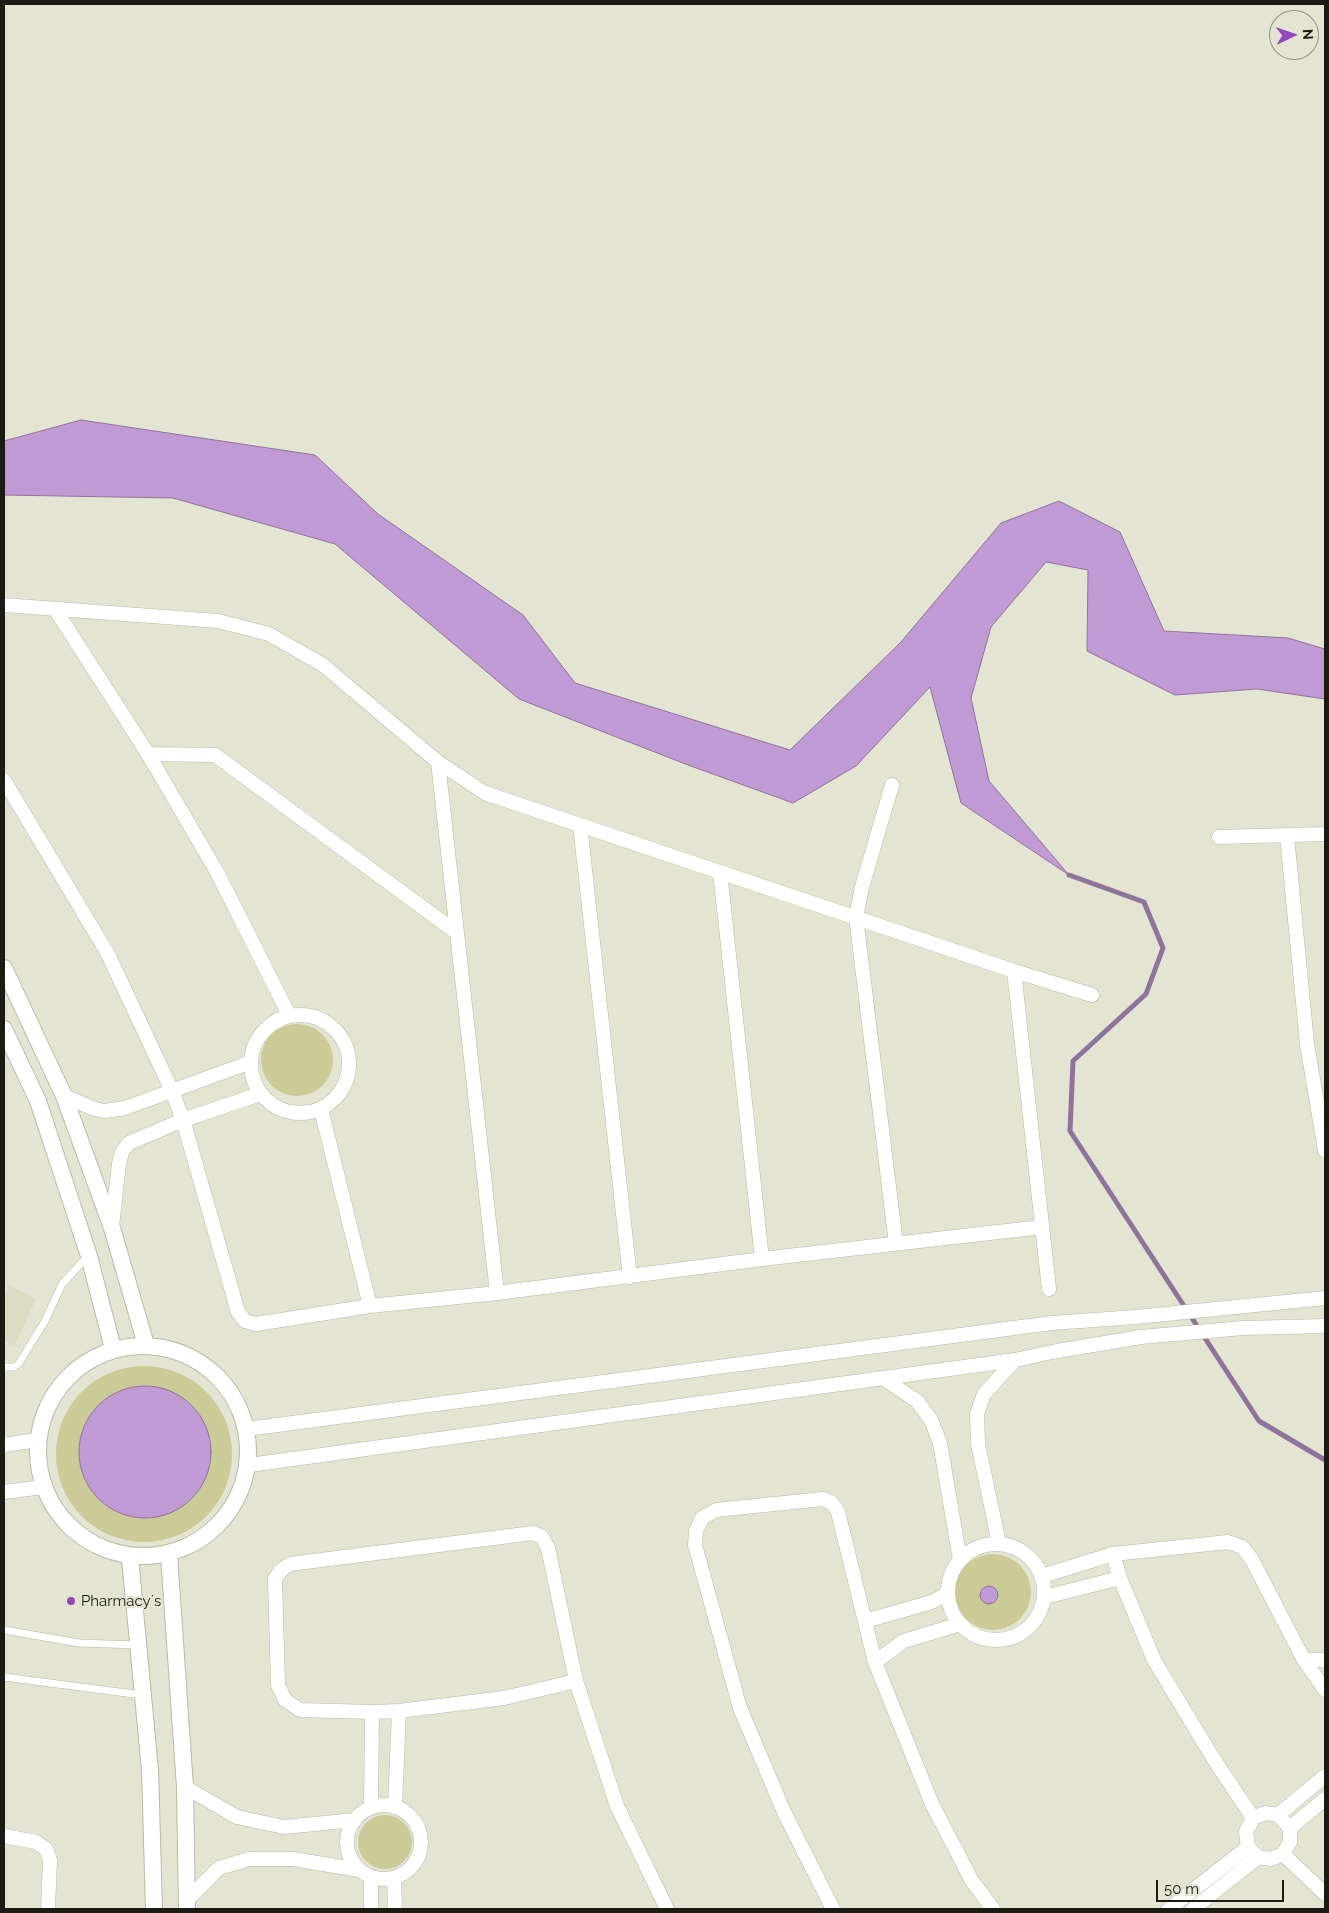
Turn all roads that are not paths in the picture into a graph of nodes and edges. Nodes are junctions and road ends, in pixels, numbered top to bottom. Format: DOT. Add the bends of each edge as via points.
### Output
graph roads {
  1 [pos="4,605"];
  2 [pos="55,609"];
  3 [pos="148,754"];
  4 [pos="438,762"];
  5 [pos="4,780"];
  6 [pos="892,785"];
  7 [pos="580,825"];
  8 [pos="1325,834"];
  9 [pos="1287,836"];
  10 [pos="1219,837"];
  11 [pos="720,872"];
  12 [pos="856,917"];
  13 [pos="456,932"];
  14 [pos="4,968"];
  15 [pos="1014,971"];
  16 [pos="1092,995"];
  17 [pos="289,1015"];
  18 [pos="4,1029"];
  19 [pos="250,1062"];
  20 [pos="172,1091"];
  21 [pos="260,1094"];
  22 [pos="64,1096"];
  23 [pos="321,1109"];
  24 [pos="183,1120"];
  25 [pos="1325,1150"];
  26 [pos="1042,1227"];
  27 [pos="112,1228"];
  28 [pos="896,1244"];
  29 [pos="89,1256"];
  30 [pos="762,1259"];
  31 [pos="630,1277"];
  32 [pos="1049,1289"];
  33 [pos="497,1293"];
  34 [pos="1325,1298"];
  35 [pos="370,1306"];
  36 [pos="1325,1326"];
  37 [pos="146,1345"];
  38 [pos="113,1349"];
  39 [pos="1015,1360"];
  40 [pos="4,1367"];
  41 [pos="883,1378"];
  42 [pos="247,1429"];
  43 [pos="37,1440"];
  44 [pos="4,1445"];
  45 [pos="248,1465"];
  46 [pos="43,1487"];
  47 [pos="4,1492"];
  48 [pos="999,1543"];
  49 [pos="1114,1554"];
  50 [pos="169,1555"];
  51 [pos="130,1558"];
  52 [pos="960,1560"];
  53 [pos="1042,1576"];
  54 [pos="1120,1578"];
  55 [pos="948,1593"];
  56 [pos="1045,1597"];
  57 [pos="865,1621"];
  58 [pos="960,1624"];
  59 [pos="4,1630"];
  60 [pos="137,1645"];
  61 [pos="1304,1660"];
  62 [pos="1325,1661"];
  63 [pos="875,1662"];
  64 [pos="4,1677"];
  65 [pos="576,1681"];
  66 [pos="1325,1690"];
  67 [pos="142,1695"];
  68 [pos="399,1711"];
  69 [pos="372,1712"];
  70 [pos="1325,1776"];
  71 [pos="185,1787"];
  72 [pos="1325,1800"];
  73 [pos="371,1807"];
  74 [pos="395,1807"];
  75 [pos="1278,1815"];
  76 [pos="1253,1818"];
  77 [pos="355,1820"];
  78 [pos="1290,1828"];
  79 [pos="4,1836"];
  80 [pos="1253,1852"];
  81 [pos="1283,1854"];
  82 [pos="365,1874"];
  83 [pos="394,1878"];
  84 [pos="1325,1894"];
  85 [pos="187,1905"];
  86 [pos="48,1909"];
  87 [pos="154,1909"];
  88 [pos="371,1909"];
  89 [pos="395,1909"];
  90 [pos="667,1909"];
  91 [pos="833,1909"];
  92 [pos="993,1909"];
  93 [pos="1169,1909"];
  94 [pos="1193,1909"];
  1 -- 2 [label="street"];
  2 -- 3 [label="street"];
  2 -- 4 [label="street" via="218,621 269,634 323,665"];
  3 -- 13 [label="street" via="215,755"];
  3 -- 17 [label="street" via="217,872"];
  4 -- 7 [label="street" via="485,793"];
  4 -- 13 [label="street"];
  5 -- 20 [label="street" via="108,954"];
  6 -- 12 [label="street"];
  7 -- 11 [label="street"];
  7 -- 31 [label="street"];
  8 -- 9 [label="street"];
  9 -- 10 [label="street"];
  9 -- 25 [label="street" via="1307,1044"];
  11 -- 12 [label="street"];
  11 -- 30 [label="street"];
  12 -- 15 [label="street"];
  12 -- 28 [label="street"];
  13 -- 33 [label="street"];
  14 -- 22 [label="street"];
  15 -- 16 [label="street"];
  15 -- 26 [label="street"];
  17 -- 19 [label="street" via="274,1021 262,1032"];
  17 -- 23 [label="street" via="305,1014 320,1019 344,1040 348,1056 346,1079 334,1100"];
  18 -- 29 [label="street" via="38,1101"];
  19 -- 20 [label="street"];
  19 -- 21 [label="street"];
  20 -- 22 [label="street" via="125,1108 106,1111"];
  20 -- 24 [label="street"];
  21 -- 23 [label="street" via="288,1112 305,1113"];
  21 -- 24 [label="street"];
  22 -- 27 [label="street"];
  23 -- 35 [label="street"];
  24 -- 27 [label="street" via="129,1143 122,1152"];
  24 -- 35 [label="street" via="238,1312 245,1321 256,1324"];
  26 -- 28 [label="street"];
  26 -- 32 [label="street"];
  27 -- 37 [label="street"];
  28 -- 30 [label="street"];
  29 -- 38 [label="street"];
  29 -- 40 [label="lane" via="62,1284 45,1321 19,1363"];
  30 -- 31 [label="street"];
  31 -- 33 [label="street"];
  33 -- 35 [label="street"];
  34 -- 42 [label="street" via="1052,1323"];
  36 -- 39 [label="street" via="1243,1328 1140,1337"];
  37 -- 38 [label="street"];
  37 -- 42 [label="street" via="181,1352 211,1369 234,1396"];
  38 -- 43 [label="street" via="76,1368 50,1400"];
  39 -- 41 [label="street"];
  39 -- 48 [label="street" via="984,1394 977,1414 978,1444"];
  41 -- 45 [label="street"];
  41 -- 52 [label="street" via="916,1401 931,1420 940,1443"];
  42 -- 45 [label="street"];
  43 -- 44 [label="street"];
  43 -- 46 [label="street"];
  45 -- 50 [label="street" via="235,1505 207,1537"];
  46 -- 47 [label="street"];
  46 -- 51 [label="street" via="62,1521 93,1546"];
  48 -- 52 [label="street" via="971,1550"];
  48 -- 53 [label="street" via="1025,1553 1036,1563"];
  49 -- 53 [label="street"];
  49 -- 54 [label="street"];
  49 -- 61 [label="street" via="1228,1542 1242,1547 1251,1558"];
  50 -- 51 [label="street"];
  50 -- 71 [label="street"];
  51 -- 60 [label="street"];
  52 -- 55 [label="street" via="951,1575"];
  53 -- 56 [label="street"];
  54 -- 56 [label="street"];
  54 -- 76 [label="street" via="1154,1660 1212,1758"];
  55 -- 57 [label="street" via="932,1602"];
  55 -- 58 [label="street" via="951,1610"];
  56 -- 58 [label="street" via="1040,1615 1028,1629 1013,1638 995,1641 978,1638"];
  57 -- 63 [label="street"];
  57 -- 91 [label="street" via="838,1512 832,1503 823,1499 716,1510 702,1518 695,1545 740,1708 784,1812"];
  58 -- 63 [label="street" via="904,1641"];
  59 -- 60 [label="lane" via="79,1643"];
  60 -- 67 [label="street"];
  61 -- 62 [label="street"];
  61 -- 66 [label="street"];
  63 -- 92 [label="street" via="932,1804 972,1881"];
  64 -- 67 [label="lane"];
  65 -- 68 [label="street" via="504,1698"];
  65 -- 69 [label="street" via="548,1548 542,1537 532,1533 290,1564 275,1579 278,1685 285,1700 300,1710"];
  65 -- 90 [label="street" via="618,1806"];
  67 -- 87 [label="street" via="150,1770"];
  68 -- 69 [label="street"];
  68 -- 74 [label="street"];
  69 -- 73 [label="street"];
  70 -- 75 [label="street"];
  71 -- 77 [label="street" via="237,1817 284,1827"];
  71 -- 85 [label="street"];
  72 -- 78 [label="street"];
  73 -- 74 [label="street"];
  73 -- 77 [label="street"];
  74 -- 83 [label="street" via="414,1820 420,1831 421,1843 414,1865 405,1874"];
  75 -- 76 [label="street" via="1265,1813"];
  75 -- 78 [label="street"];
  76 -- 80 [label="street" via="1246,1832"];
  77 -- 82 [label="street" via="349,1829 347,1846 352,1862"];
  78 -- 81 [label="street" via="1290,1842"];
  79 -- 86 [label="street" via="36,1842 46,1848 50,1860"];
  80 -- 81 [label="street" via="1271,1859"];
  80 -- 93 [label="street"];
  80 -- 94 [label="street"];
  81 -- 84 [label="street"];
  82 -- 83 [label="street" via="383,1880"];
  82 -- 85 [label="street" via="294,1859 249,1859 219,1868"];
  82 -- 88 [label="street"];
  83 -- 89 [label="street"];
}
